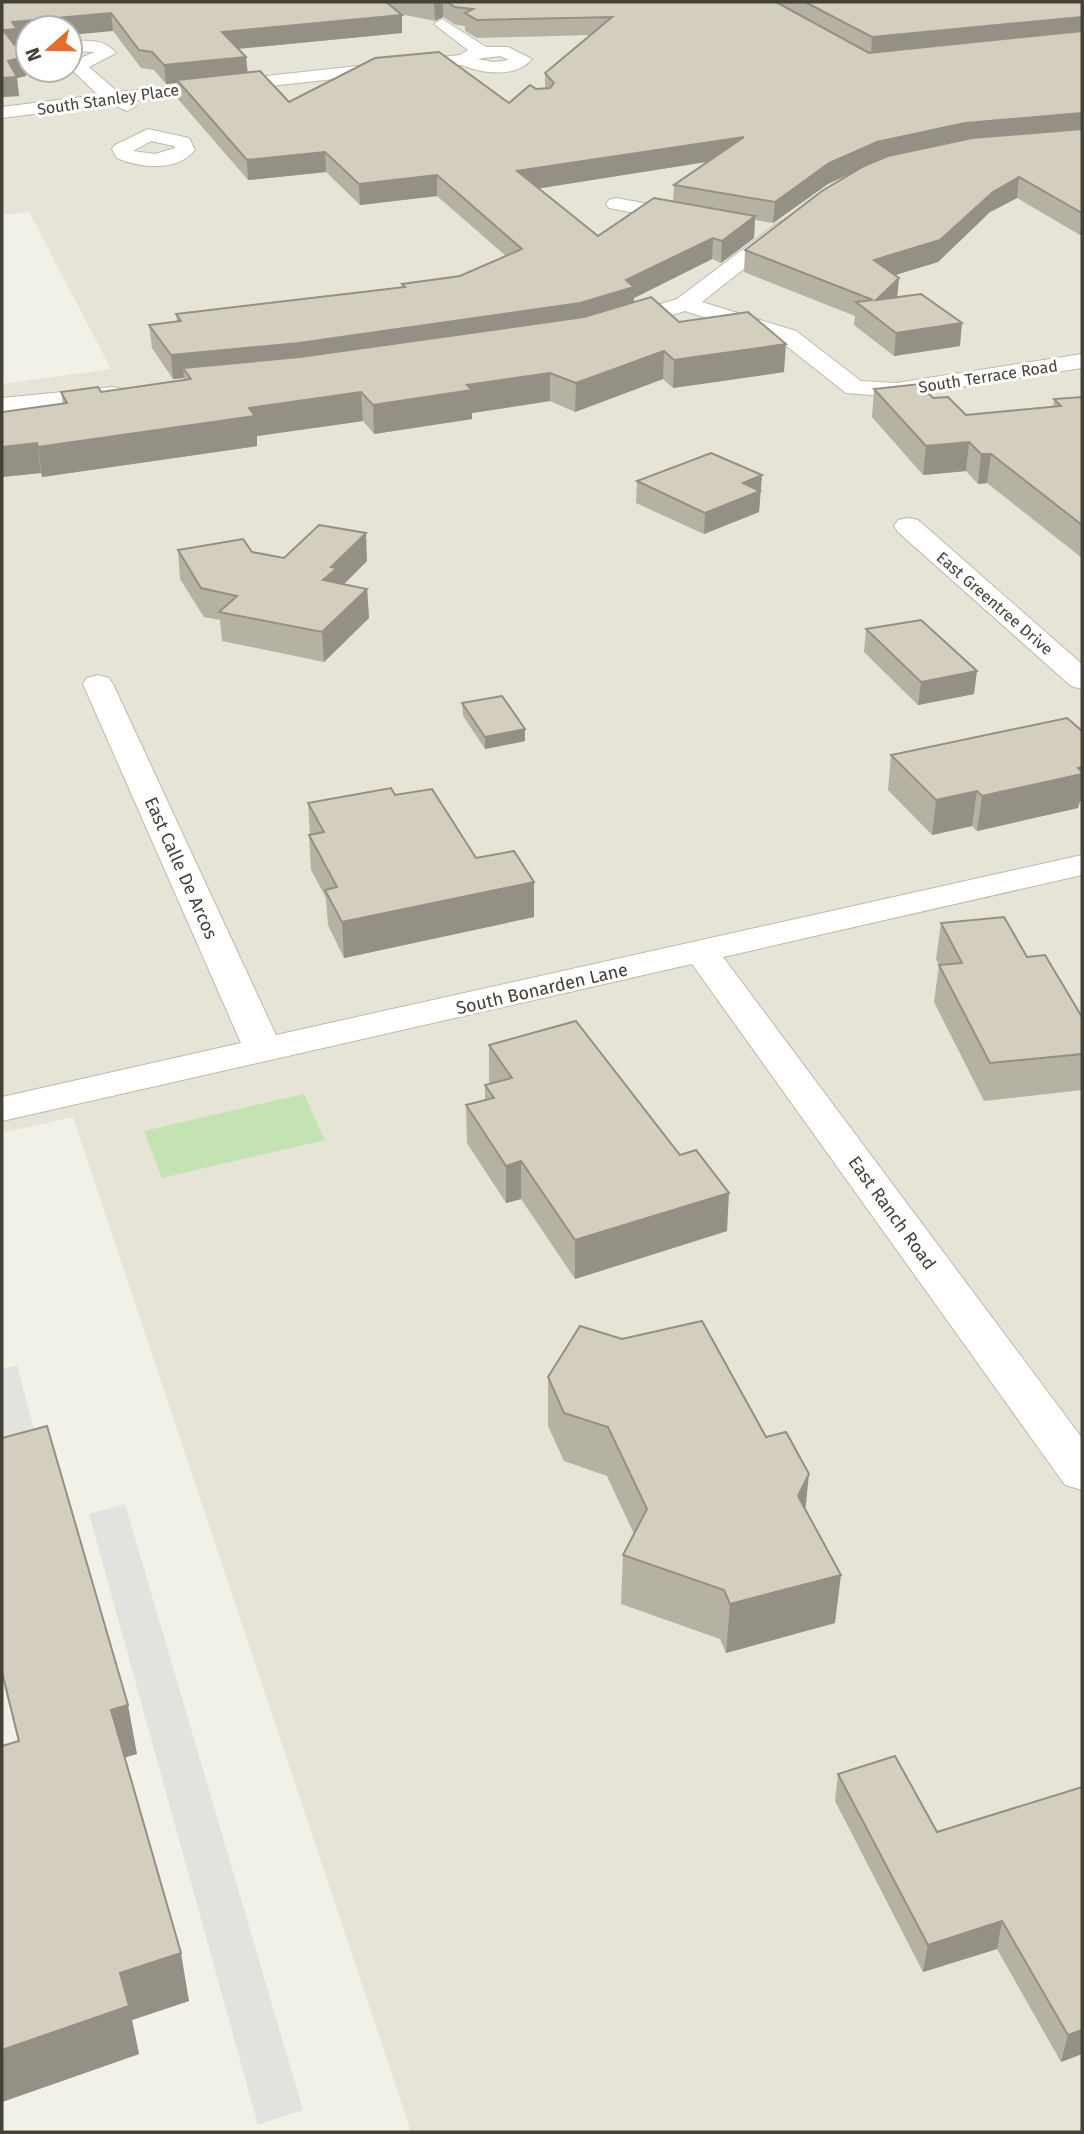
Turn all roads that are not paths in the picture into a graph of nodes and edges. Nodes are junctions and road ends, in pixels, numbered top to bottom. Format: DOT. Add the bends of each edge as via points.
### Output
graph roads {
  1 [pos="442,24"];
  2 [pos="84,45"];
  3 [pos="481,51"];
  4 [pos="465,60"];
  5 [pos="84,61"];
  6 [pos="502,66"];
  7 [pos="84,75"];
  8 [pos="522,84"];
  9 [pos="113,97"];
  10 [pos="2,113"];
  11 [pos="148,135"];
  12 [pos="616,204"];
  13 [pos="798,217"];
  14 [pos="709,221"];
  15 [pos="749,229"];
  16 [pos="776,233"];
  17 [pos="685,304"];
  18 [pos="596,331"];
  19 [pos="1082,361"];
  20 [pos="130,392"];
  21 [pos="2,405"];
  22 [pos="908,526"];
  23 [pos="1082,680"];
  24 [pos="98,684"];
  25 [pos="1082,865"];
  26 [pos="702,953"];
  27 [pos="264,1051"];
  28 [pos="2,1109"];
  29 [pos="1082,1472"];
  1 -- 3 [label="street"];
  2 -- 5 [label="street" via="107,51"];
  3 -- 4 [label="street"];
  3 -- 6 [label="street" via="522,56 517,64"];
  4 -- 6 [label="street"];
  4 -- 9 [label="street, South Stanley Place"];
  6 -- 8 [label="street"];
  7 -- 9 [label="street"];
  9 -- 10 [label="street, South Stanley Place"];
  9 -- 11 [label="street" via="129,107"];
  12 -- 14 [label="street"];
  13 -- 16 [label="street"];
  15 -- 16 [label="street"];
  16 -- 17 [label="street"];
  17 -- 18 [label="street"];
  17 -- 19 [label="street, South Terrace Road" via="788,336 855,388 896,390"];
  20 -- 21 [label="street"];
  22 -- 23 [label="street, East Greentree Drive"];
  24 -- 27 [label="street, East Calle De Arcos"];
  25 -- 26 [label="street, South Bonarden Lane"];
  26 -- 27 [label="street, South Bonarden Lane"];
  26 -- 29 [label="street, East Ranch Road"];
  27 -- 28 [label="street, South Bonarden Lane"];
}
